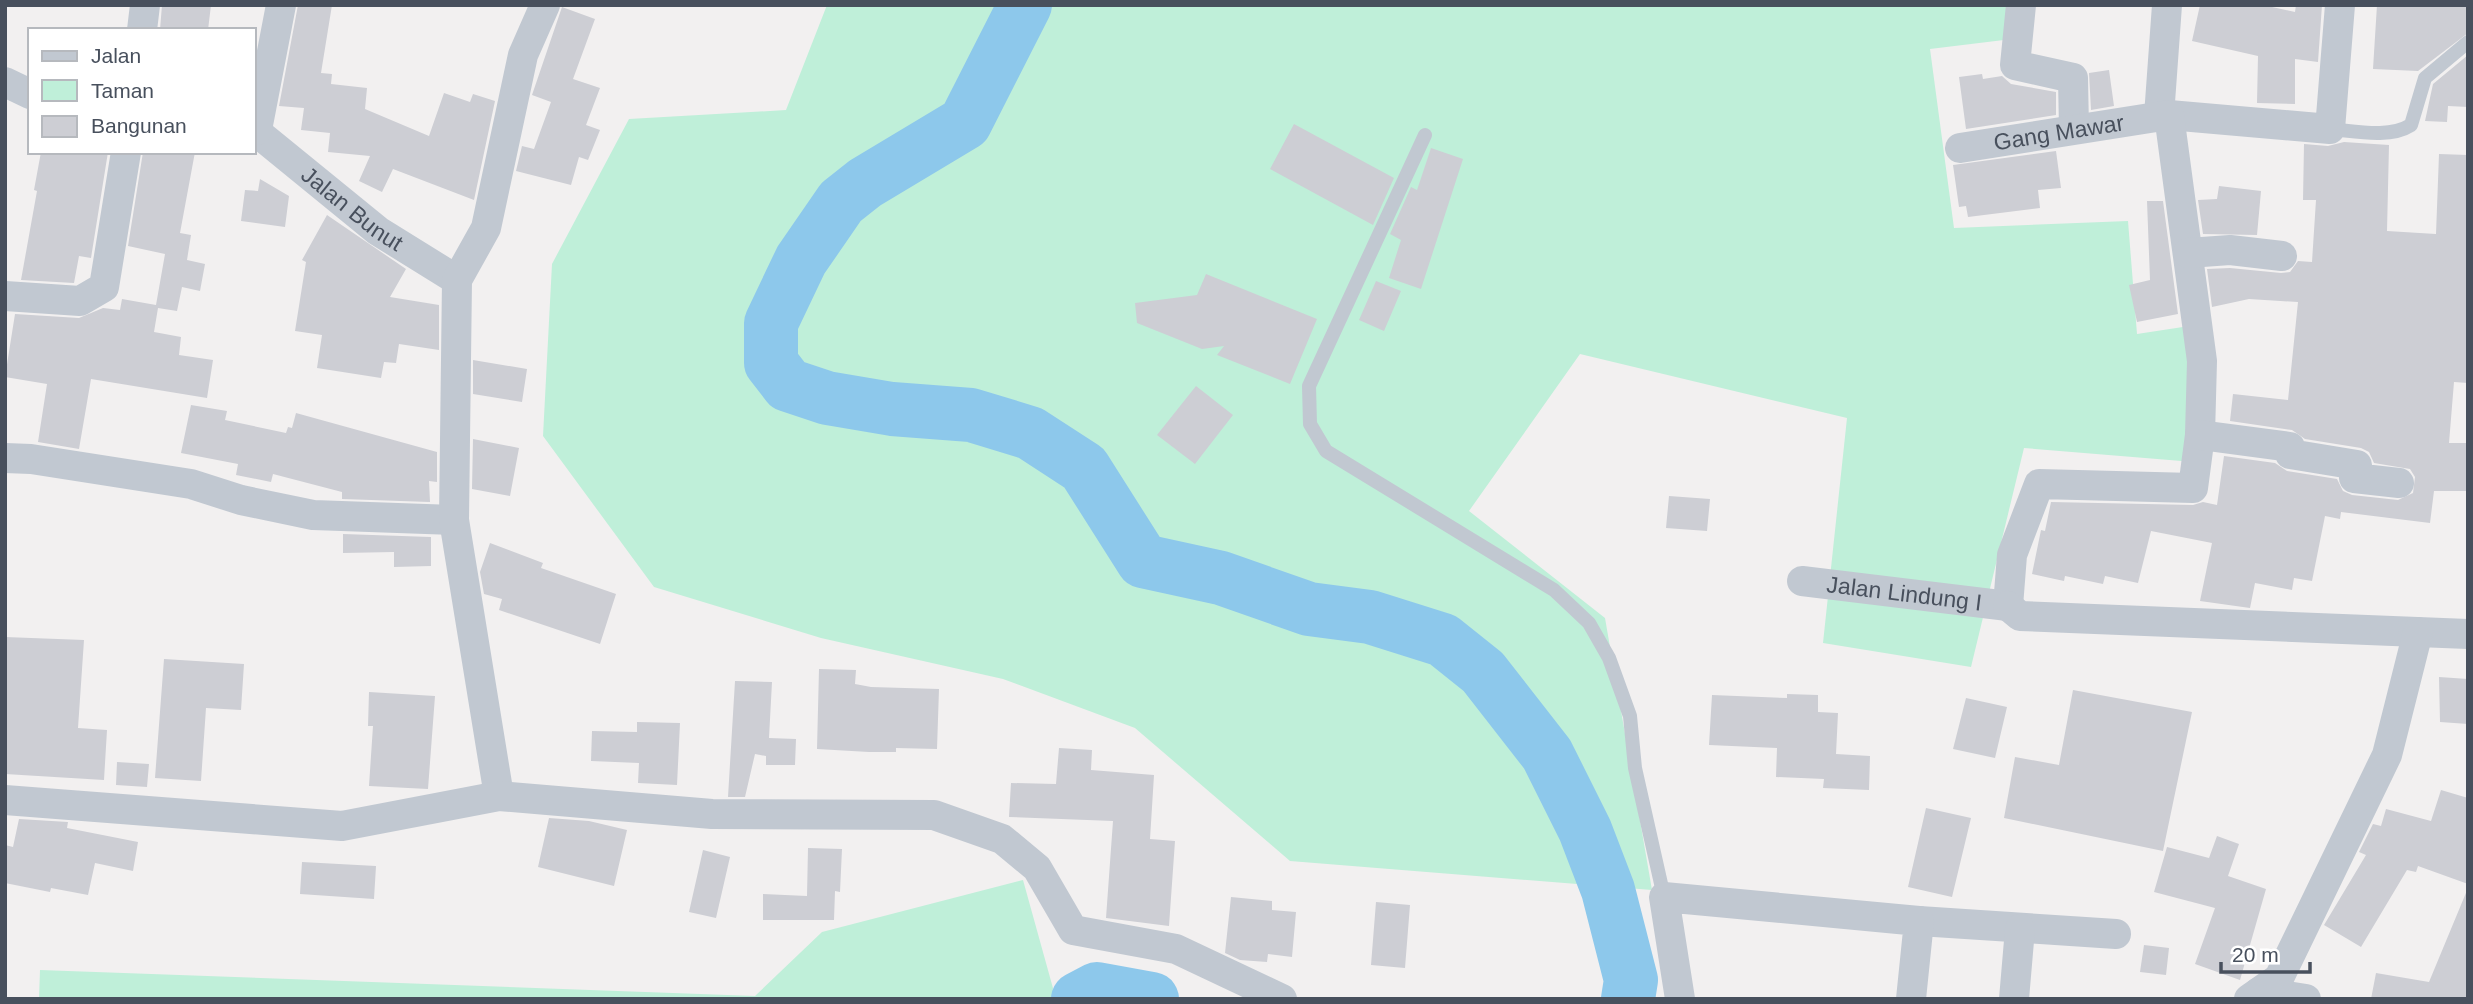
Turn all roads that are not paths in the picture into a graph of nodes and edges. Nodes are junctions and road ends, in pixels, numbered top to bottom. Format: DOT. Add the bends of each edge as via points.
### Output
graph roads {
  1 [pos="145,5"];
  2 [pos="282,5"];
  3 [pos="545,5"];
  4 [pos="2021,5"];
  5 [pos="2167,5"];
  6 [pos="2340,5"];
  7 [pos="142,28"];
  8 [pos="2468,42"];
  9 [pos="5,82"];
  10 [pos="28,93"];
  11 [pos="2164,116"];
  12 [pos="256,130"];
  13 [pos="2074,130"];
  14 [pos="2330,130"];
  15 [pos="1425,135"];
  16 [pos="1960,148"];
  17 [pos="125,154"];
  18 [pos="2189,253"];
  19 [pos="2282,256"];
  20 [pos="457,280"];
  21 [pos="5,296"];
  22 [pos="2200,435"];
  23 [pos="5,458"];
  24 [pos="2399,483"];
  25 [pos="454,520"];
  26 [pos="1802,580"];
  27 [pos="2008,606"];
  28 [pos="2418,632"];
  29 [pos="2468,634"];
  30 [pos="499,796"];
  31 [pos="5,800"];
  32 [pos="1664,897"];
  33 [pos="1919,921"];
  34 [pos="2020,929"];
  35 [pos="2116,934"];
  36 [pos="2254,995"];
  37 [pos="1282,999"];
  38 [pos="1680,999"];
  39 [pos="1912,999"];
  40 [pos="2014,999"];
  41 [pos="2306,999"];
  1 -- 7 [label="street"];
  2 -- 12 [label="street"];
  3 -- 20 [label="street" via="523,55 486,228"];
  4 -- 13 [label="street" via="2015,65 2073,78"];
  5 -- 11 [label="street"];
  6 -- 14 [label="street"];
  8 -- 14 [label="lane" via="2425,78 2411,125 2402,131"];
  9 -- 10 [label="street"];
  11 -- 13 [label="street, Gang Mawar"];
  11 -- 14 [label="street, Gang Mawar"];
  11 -- 18 [label="street"];
  12 -- 20 [label="street, Jalan Bunut" via="378,231"];
  13 -- 16 [label="street, Gang Mawar"];
  15 -- 32 [label="lane" via="1309,386 1310,424 1326,451 1554,590 1589,623 1609,658 1630,716 1637,779"];
  17 -- 21 [label="street" via="104,287 80,301"];
  18 -- 19 [label="street" via="2230,250"];
  18 -- 22 [label="street" via="2202,361"];
  20 -- 25 [label="street"];
  22 -- 24 [label="street" via="2290,447 2290,454 2357,465 2354,478"];
  22 -- 27 [label="street" via="2193,488 2039,484 2012,555"];
  23 -- 25 [label="street" via="191,484 313,515"];
  25 -- 30 [label="street"];
  26 -- 27 [label="street, Jalan Lindung I"];
  27 -- 28 [label="street, Jalan Lindung I" via="2020,616"];
  28 -- 29 [label="street, Jalan Lindung I"];
  28 -- 36 [label="street" via="2387,755 2279,978"];
  30 -- 31 [label="street" via="342,826"];
  30 -- 37 [label="street" via="712,814 934,816 1011,846 1037,868 1073,930 1176,949"];
  32 -- 33 [label="street"];
  32 -- 38 [label="street"];
  33 -- 34 [label="street"];
  33 -- 39 [label="street"];
  34 -- 35 [label="street"];
  34 -- 40 [label="street"];
  36 -- 41 [label="street"];
}
